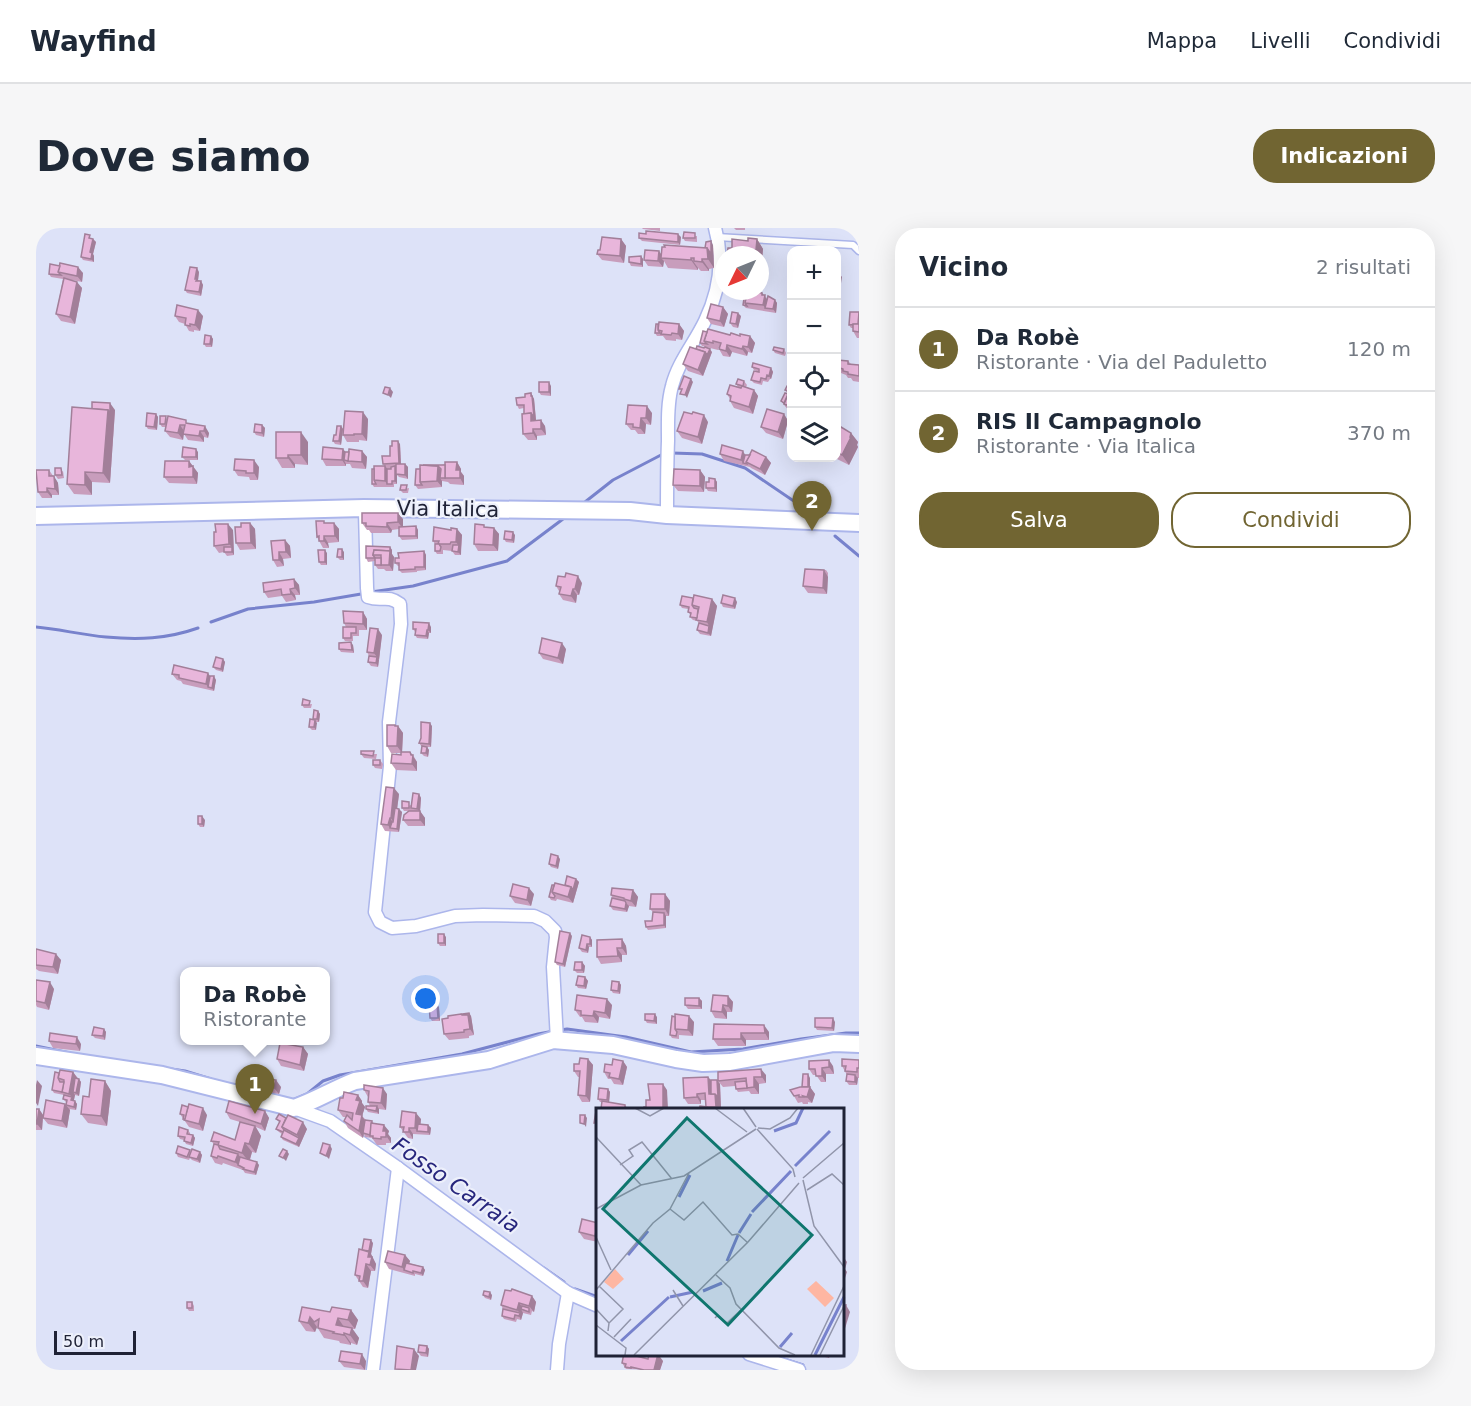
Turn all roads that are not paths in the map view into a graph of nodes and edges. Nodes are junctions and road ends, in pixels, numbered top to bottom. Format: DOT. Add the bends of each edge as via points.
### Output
graph roads {
  1 [pos="716,233"];
  2 [pos="859,251"];
  3 [pos="364,508"];
  4 [pos="667,515"];
  5 [pos="36,516"];
  6 [pos="859,524"];
  7 [pos="557,1034"];
  8 [pos="859,1044"];
  9 [pos="36,1056"];
  10 [pos="294,1108"];
  11 [pos="398,1168"];
  12 [pos="568,1293"];
  13 [pos="596,1305"];
  14 [pos="754,1355"];
  15 [pos="373,1370"];
  16 [pos="557,1370"];
  17 [pos="799,1370"];
  1 -- 2 [label="lane" via="853,245"];
  1 -- 4 [label="street" via="718,283 705,321 677,368 672,387"];
  3 -- 4 [label="street, Via Italica"];
  3 -- 5 [label="street, Via Italica"];
  3 -- 7 [label="street" via="368,592 373,598 393,598 400,604 401,624 389,722 390,766 375,912 380,922 392,928 455,916 534,916 545,921 556,937 553,967"];
  4 -- 6 [label="street, Via Italica"];
  7 -- 8 [label="street" via="703,1062 730,1062 834,1043"];
  7 -- 10 [label="street" via="553,1040 489,1060 355,1081"];
  9 -- 10 [label="street" via="162,1076"];
  10 -- 11 [label="street" via="330,1121"];
  11 -- 12 [label="street"];
  11 -- 15 [label="street"];
  12 -- 13 [label="street"];
  12 -- 16 [label="street"];
  14 -- 17 [label="street"];
}
